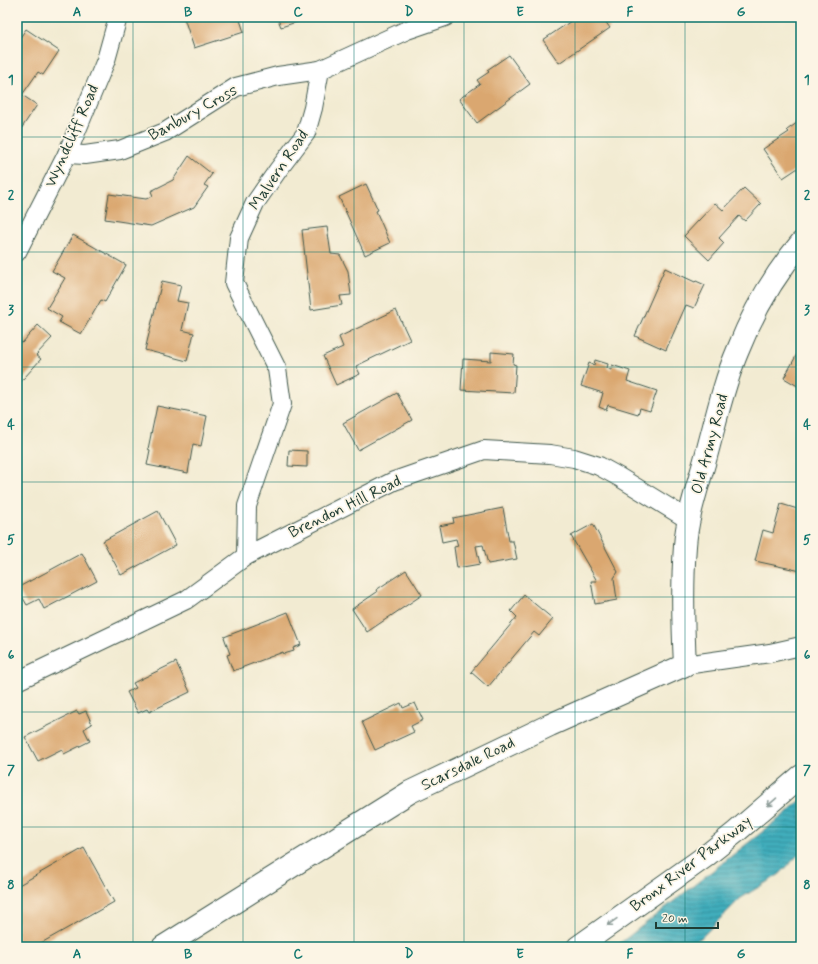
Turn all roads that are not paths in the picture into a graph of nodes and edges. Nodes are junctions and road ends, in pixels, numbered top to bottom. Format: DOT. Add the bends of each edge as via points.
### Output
graph roads {
  1 [pos="118,17"];
  2 [pos="445,17"];
  3 [pos="320,70"];
  4 [pos="67,154"];
  5 [pos="801,243"];
  6 [pos="17,252"];
  7 [pos="689,520"];
  8 [pos="246,556"];
  9 [pos="801,646"];
  10 [pos="685,665"];
  11 [pos="17,681"];
  12 [pos="801,776"];
  13 [pos="163,947"];
  14 [pos="578,947"];
  1 -- 4 [label="street, Wyndcliff Road" via="106,60"];
  2 -- 3 [label="street" via="407,30"];
  3 -- 4 [label="street, Banbury Cross" via="278,76 236,87 165,132 120,150 85,155"];
  3 -- 8 [label="street, Malvern Road" via="306,133 254,203 238,238 234,283 277,369 282,404 248,506"];
  4 -- 6 [label="street, Wyndcliff Road"];
  5 -- 7 [label="main road, Old Army Road" via="788,258 767,292 737,350"];
  7 -- 8 [label="street, Brendon Hill Road" via="599,466 550,454 484,450 394,481"];
  7 -- 10 [label="main road, Old Army Road" via="684,577"];
  8 -- 11 [label="street, Brendon Hill Road" via="186,600"];
  9 -- 10 [label="street, Scarsdale Road"];
  10 -- 13 [label="main road, Scarsdale Road" via="550,725 410,792"];
  12 -- 14 [label="main road, Bronx River Parkway, one-way" via="706,856"];
}
